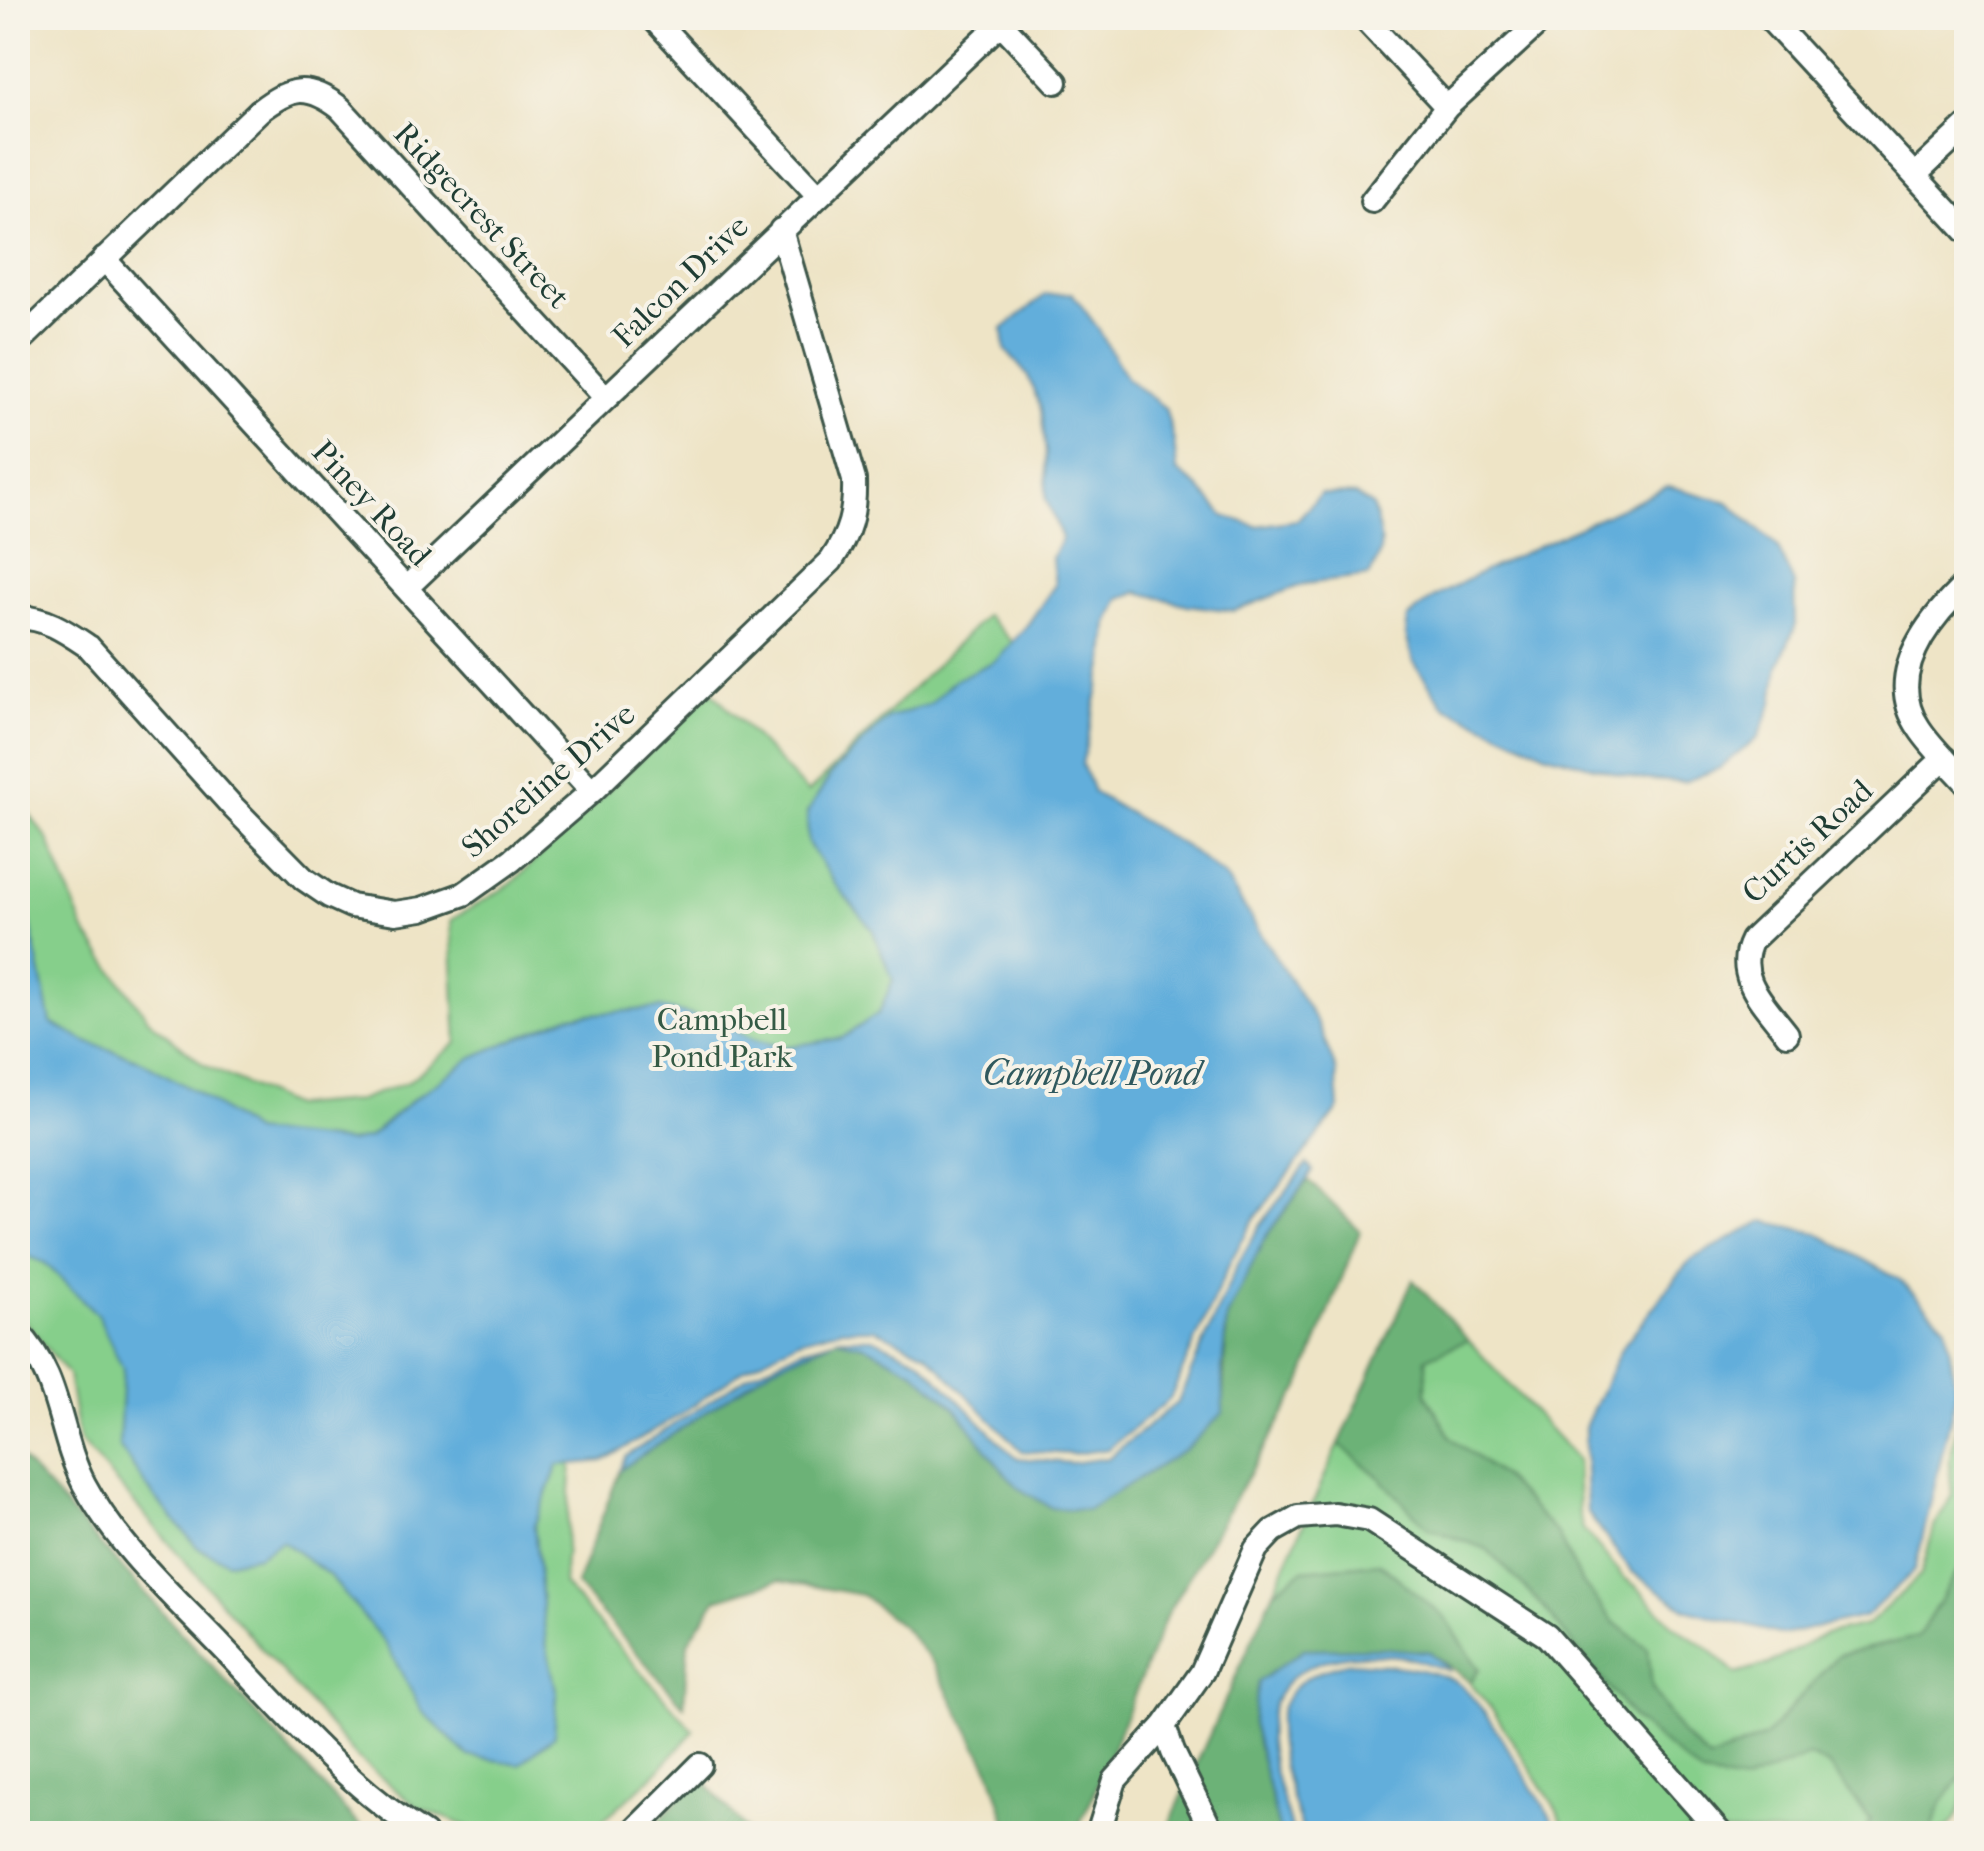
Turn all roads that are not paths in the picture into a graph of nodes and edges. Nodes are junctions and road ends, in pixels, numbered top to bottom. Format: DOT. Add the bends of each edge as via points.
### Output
graph roads {
  1 [pos="653,18"];
  2 [pos="1364,18"];
  3 [pos="1544,18"];
  4 [pos="998,20"];
  5 [pos="1785,23"];
  6 [pos="1056,82"];
  7 [pos="1446,107"];
  8 [pos="1966,127"];
  9 [pos="1915,175"];
  10 [pos="818,194"];
  11 [pos="1372,201"];
  12 [pos="782,230"];
  13 [pos="1966,231"];
  14 [pos="104,259"];
  15 [pos="18,343"];
  16 [pos="605,397"];
  17 [pos="1966,584"];
  18 [pos="406,588"];
  19 [pos="18,618"];
  20 [pos="1944,758"];
  21 [pos="1966,782"];
  22 [pos="592,791"];
  23 [pos="1786,1034"];
  24 [pos="18,1332"];
  25 [pos="1164,1726"];
  26 [pos="700,1765"];
  27 [pos="424,1834"];
  28 [pos="631,1834"];
  29 [pos="1098,1834"];
  30 [pos="1213,1834"];
  31 [pos="1721,1834"];
  1 -- 10 [label="street"];
  2 -- 7 [label="street"];
  3 -- 7 [label="street"];
  4 -- 6 [label="street"];
  4 -- 10 [label="street, Falcon Drive"];
  5 -- 9 [label="street"];
  7 -- 11 [label="street"];
  8 -- 9 [label="street"];
  9 -- 13 [label="street"];
  10 -- 12 [label="street, Falcon Drive"];
  12 -- 16 [label="street, Falcon Drive"];
  12 -- 22 [label="street, Shoreline Drive" via="854,480 855,512 846,540"];
  14 -- 15 [label="street"];
  14 -- 16 [label="street, Ridgecrest Street" via="259,110 282,94 303,90 340,108"];
  14 -- 18 [label="street, Piney Road"];
  16 -- 18 [label="street, Falcon Drive"];
  17 -- 20 [label="street" via="1938,610 1909,658 1909,710"];
  18 -- 22 [label="street, Piney Road"];
  19 -- 22 [label="street, Shoreline Drive" via="60,627 88,647 277,854 351,906 396,914 464,894"];
  20 -- 21 [label="street"];
  20 -- 23 [label="street, Curtis Road" via="1752,940 1743,956 1748,978"];
  24 -- 27 [label="street" via="48,1373 70,1452 107,1519 318,1745"];
  25 -- 29 [label="street" via="1116,1780"];
  25 -- 30 [label="street"];
  25 -- 31 [label="street" via="1202,1672 1256,1549 1298,1518 1336,1514 1369,1520 1547,1636"];
  26 -- 28 [label="street"];
}
